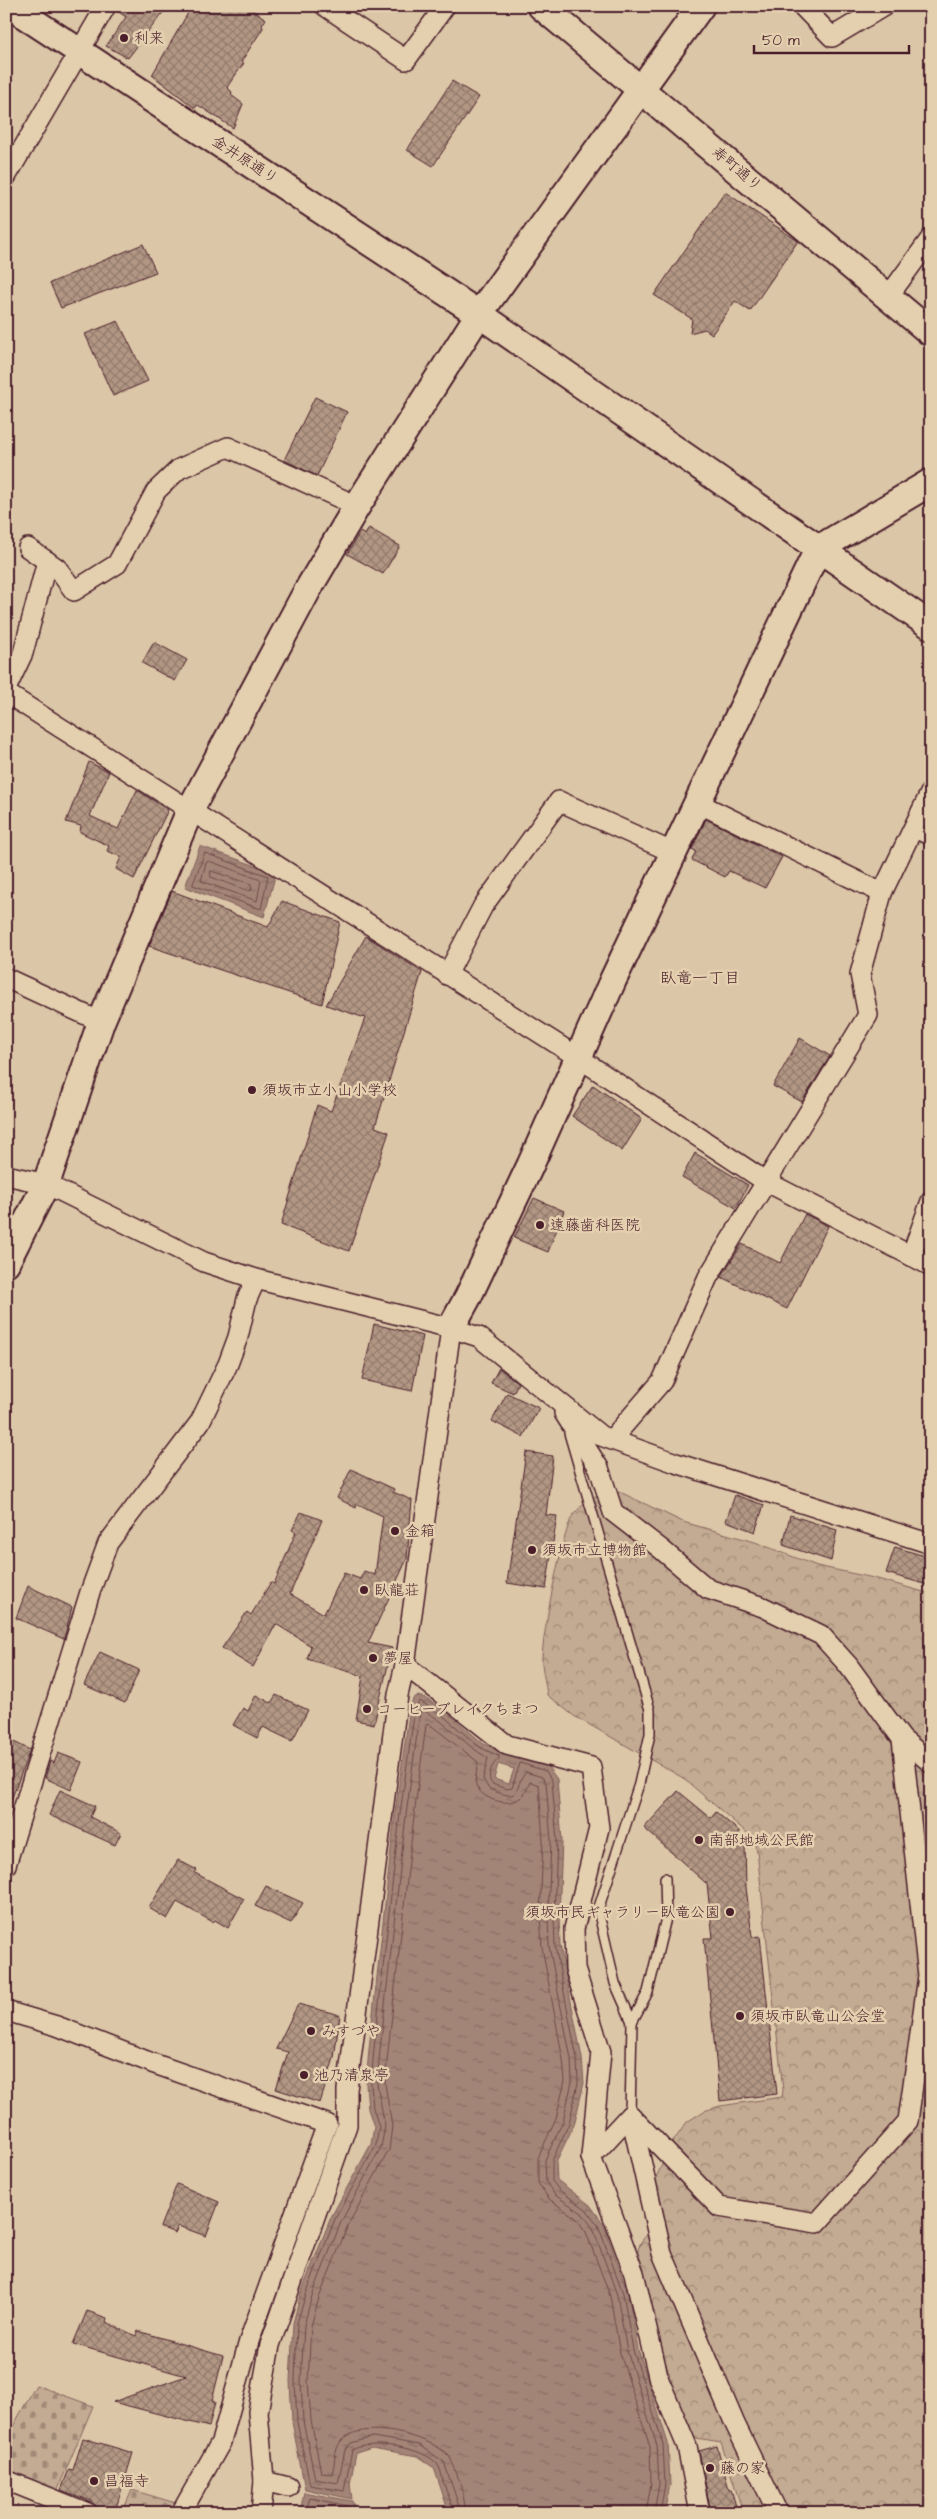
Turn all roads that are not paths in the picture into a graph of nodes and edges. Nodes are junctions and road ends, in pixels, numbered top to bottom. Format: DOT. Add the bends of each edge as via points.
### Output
graph roads {
  1 [pos="10,6"];
  2 [pos="106,6"];
  3 [pos="325,6"];
  4 [pos="445,6"];
  5 [pos="541,6"];
  6 [pos="702,6"];
  7 [pos="802,6"];
  8 [pos="884,6"];
  9 [pos="79,50"];
  10 [pos="643,90"];
  11 [pos="6,177"];
  12 [pos="931,238"];
  13 [pos="888,297"];
  14 [pos="479,314"];
  15 [pos="931,333"];
  16 [pos="931,482"];
  17 [pos="357,506"];
  18 [pos="28,548"];
  19 [pos="818,549"];
  20 [pos="47,561"];
  21 [pos="931,626"];
  22 [pos="6,689"];
  23 [pos="6,693"];
  24 [pos="931,791"];
  25 [pos="698,803"];
  26 [pos="190,810"];
  27 [pos="911,832"];
  28 [pos="931,841"];
  29 [pos="674,853"];
  30 [pos="882,893"];
  31 [pos="448,975"];
  32 [pos="6,978"];
  33 [pos="101,1022"];
  34 [pos="578,1058"];
  35 [pos="6,1175"];
  36 [pos="765,1181"];
  37 [pos="46,1184"];
  38 [pos="931,1201"];
  39 [pos="911,1256"];
  40 [pos="6,1263"];
  41 [pos="931,1266"];
  42 [pos="256,1279"];
  43 [pos="451,1328"];
  44 [pos="561,1407"];
  45 [pos="612,1439"];
  46 [pos="928,1538"];
  47 [pos="405,1665"];
  48 [pos="902,1739"];
  49 [pos="931,1763"];
  50 [pos="6,1865"];
  51 [pos="665,1878"];
  52 [pos="6,2011"];
  53 [pos="632,2022"];
  54 [pos="630,2115"];
  55 [pos="591,2157"];
  56 [pos="6,2480"];
  57 [pos="264,2481"];
  58 [pos="288,2487"];
  59 [pos="190,2509"];
  60 [pos="88,2513"];
  61 [pos="261,2513"];
  62 [pos="700,2513"];
  63 [pos="778,2513"];
  1 -- 9 [label="street, 金井原通り"];
  2 -- 9 [label="street"];
  3 -- 4 [label="street" via="406,60"];
  5 -- 10 [label="street, 寿町通り"];
  6 -- 10 [label="street"];
  7 -- 8 [label="street" via="832,37"];
  9 -- 11 [label="street"];
  9 -- 14 [label="street, 金井原通り"];
  10 -- 13 [label="street, 寿町通り"];
  10 -- 14 [label="street"];
  12 -- 13 [label="street"];
  13 -- 15 [label="street, 寿町通り"];
  14 -- 17 [label="street"];
  14 -- 19 [label="street, 金井原通り"];
  16 -- 19 [label="street"];
  17 -- 20 [label="street" via="228,447 180,469 156,491 117,564 74,591 57,568"];
  17 -- 26 [label="street" via="307,591"];
  18 -- 20 [label="street"];
  19 -- 21 [label="street, 金井原通り"];
  19 -- 25 [label="street"];
  20 -- 22 [label="street" via="23,654"];
  23 -- 26 [label="street"];
  24 -- 27 [label="street"];
  25 -- 29 [label="street"];
  25 -- 30 [label="street"];
  26 -- 31 [label="street"];
  26 -- 33 [label="street"];
  27 -- 28 [label="lane"];
  27 -- 30 [label="street"];
  29 -- 31 [label="street" via="559,801 483,906"];
  29 -- 34 [label="street"];
  30 -- 36 [label="street" via="860,974 868,1015"];
  31 -- 34 [label="street"];
  32 -- 33 [label="street"];
  33 -- 37 [label="street"];
  34 -- 36 [label="street"];
  34 -- 43 [label="street"];
  35 -- 37 [label="street"];
  36 -- 39 [label="street"];
  36 -- 45 [label="street" via="708,1277 662,1381"];
  37 -- 40 [label="street"];
  37 -- 42 [label="street" via="204,1262"];
  38 -- 39 [label="street"];
  39 -- 41 [label="street"];
  42 -- 43 [label="street"];
  42 -- 50 [label="street" via="228,1364 200,1422 108,1543"];
  43 -- 44 [label="street" via="479,1337"];
  43 -- 47 [label="street"];
  44 -- 45 [label="street" via="601,1436"];
  44 -- 48 [label="street" via="599,1468 613,1512 708,1589 763,1607 821,1635 848,1665"];
  44 -- 53 [label="lane" via="650,1710 650,1734 638,1784 598,1910 615,1983"];
  45 -- 46 [label="street" via="676,1463"];
  47 -- 55 [label="street" via="507,1745 591,1767 598,1828 574,1929 575,1969 601,2052"];
  47 -- 57 [label="street" via="383,1806 348,2090 347,2125 270,2345 258,2412"];
  48 -- 49 [label="street"];
  48 -- 54 [label="street" via="928,1976 908,2121 817,2223 719,2207"];
  51 -- 53 [label="lane" via="666,1918 648,1992"];
  52 -- 59 [label="street" via="57,2026 327,2124 249,2341 221,2442"];
  53 -- 54 [label="lane"];
  54 -- 55 [label="street"];
  54 -- 63 [label="street" via="662,2252"];
  55 -- 62 [label="street" via="634,2272 659,2380 687,2446"];
  56 -- 60 [label="street"];
  57 -- 58 [label="street"];
  57 -- 61 [label="street"];
}
